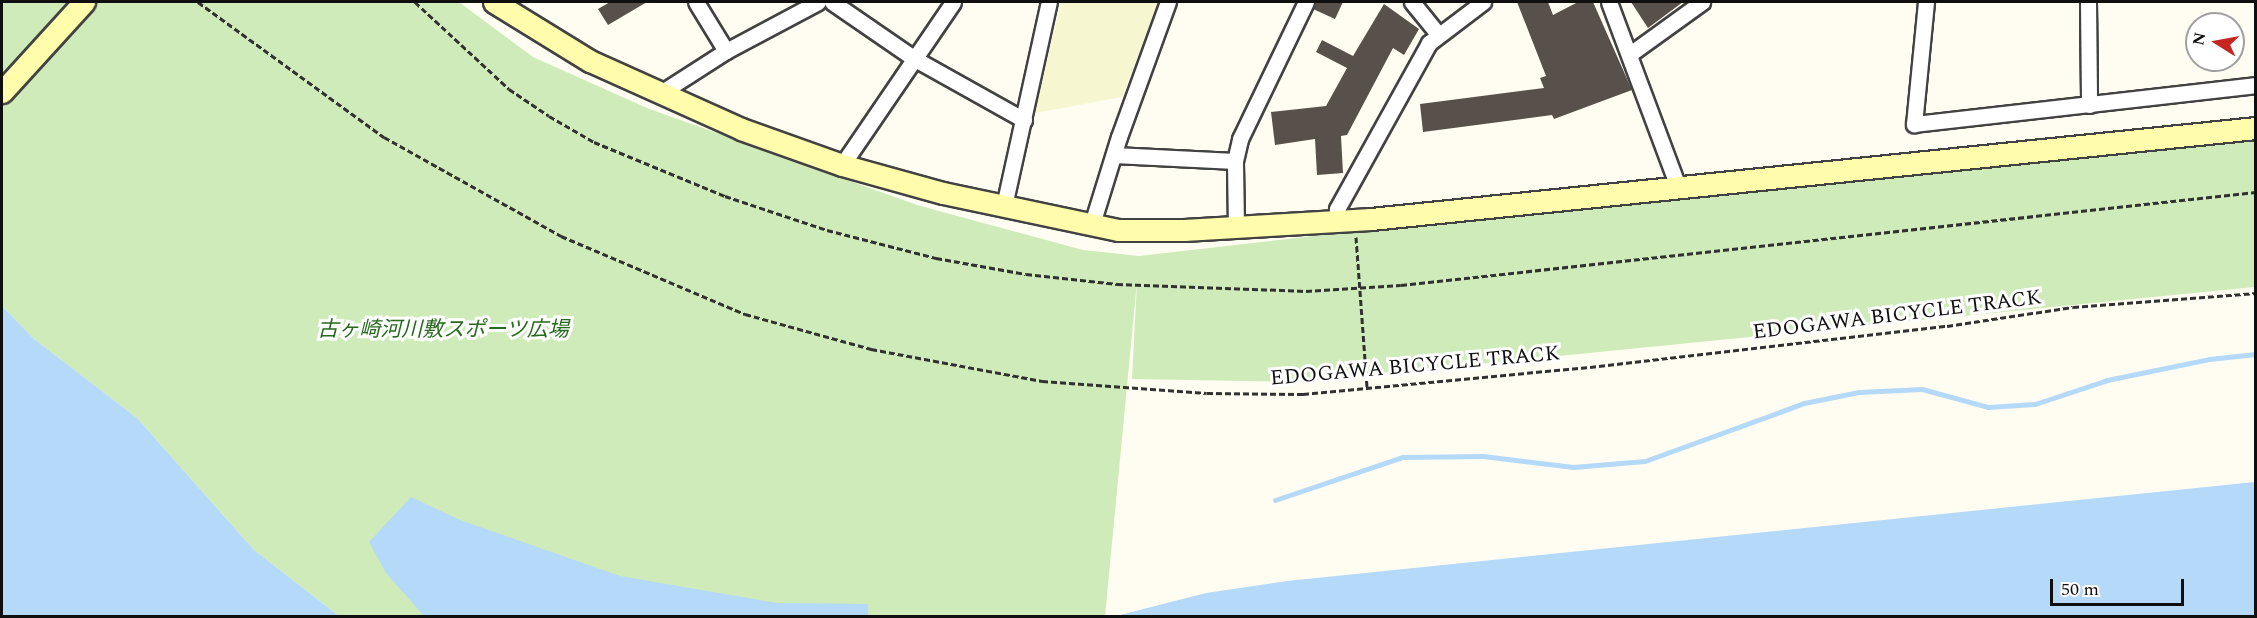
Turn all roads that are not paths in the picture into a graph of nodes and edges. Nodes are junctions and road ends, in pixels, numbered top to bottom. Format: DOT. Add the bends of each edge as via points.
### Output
graph roads {
  1 [pos="84,2"];
  2 [pos="494,2"];
  3 [pos="696,2"];
  4 [pos="818,2"];
  5 [pos="832,2"];
  6 [pos="953,2"];
  7 [pos="1048,2"];
  8 [pos="1168,2"];
  9 [pos="1306,2"];
  10 [pos="1412,2"];
  11 [pos="1483,2"];
  12 [pos="1609,2"];
  13 [pos="1702,2"];
  14 [pos="1926,2"];
  15 [pos="2088,2"];
  16 [pos="1438,34"];
  17 [pos="726,51"];
  18 [pos="1630,54"];
  19 [pos="915,59"];
  20 [pos="2256,85"];
  21 [pos="2,92"];
  22 [pos="659,94"];
  23 [pos="2089,105"];
  24 [pos="1024,120"];
  25 [pos="2256,128"];
  26 [pos="1114,155"];
  27 [pos="1234,161"];
  28 [pos="842,165"];
  29 [pos="1678,187"];
  30 [pos="1004,206"];
  31 [pos="1338,221"];
  32 [pos="1092,224"];
  33 [pos="1236,227"];
  1 -- 21 [label="street"];
  2 -- 22 [label="street" via="591,61"];
  3 -- 17 [label="street"];
  4 -- 17 [label="street"];
  5 -- 19 [label="street"];
  6 -- 19 [label="street"];
  7 -- 24 [label="street"];
  8 -- 26 [label="street"];
  9 -- 27 [label="street" via="1240,139"];
  10 -- 16 [label="street"];
  11 -- 16 [label="street"];
  12 -- 18 [label="street"];
  13 -- 18 [label="street"];
  14 -- 23 [label="street" via="1914,124"];
  15 -- 23 [label="street"];
  16 -- 31 [label="street" via="1429,43 1337,209"];
  17 -- 22 [label="street"];
  18 -- 29 [label="street"];
  19 -- 24 [label="street"];
  19 -- 28 [label="street"];
  20 -- 23 [label="street"];
  22 -- 28 [label="street"];
  24 -- 30 [label="street"];
  25 -- 29 [label="street"];
  26 -- 27 [label="street"];
  26 -- 32 [label="street"];
  27 -- 33 [label="street"];
  28 -- 30 [label="street"];
  29 -- 31 [label="street"];
  30 -- 32 [label="street"];
  31 -- 33 [label="street"];
  32 -- 33 [label="street" via="1149,231"];
}
